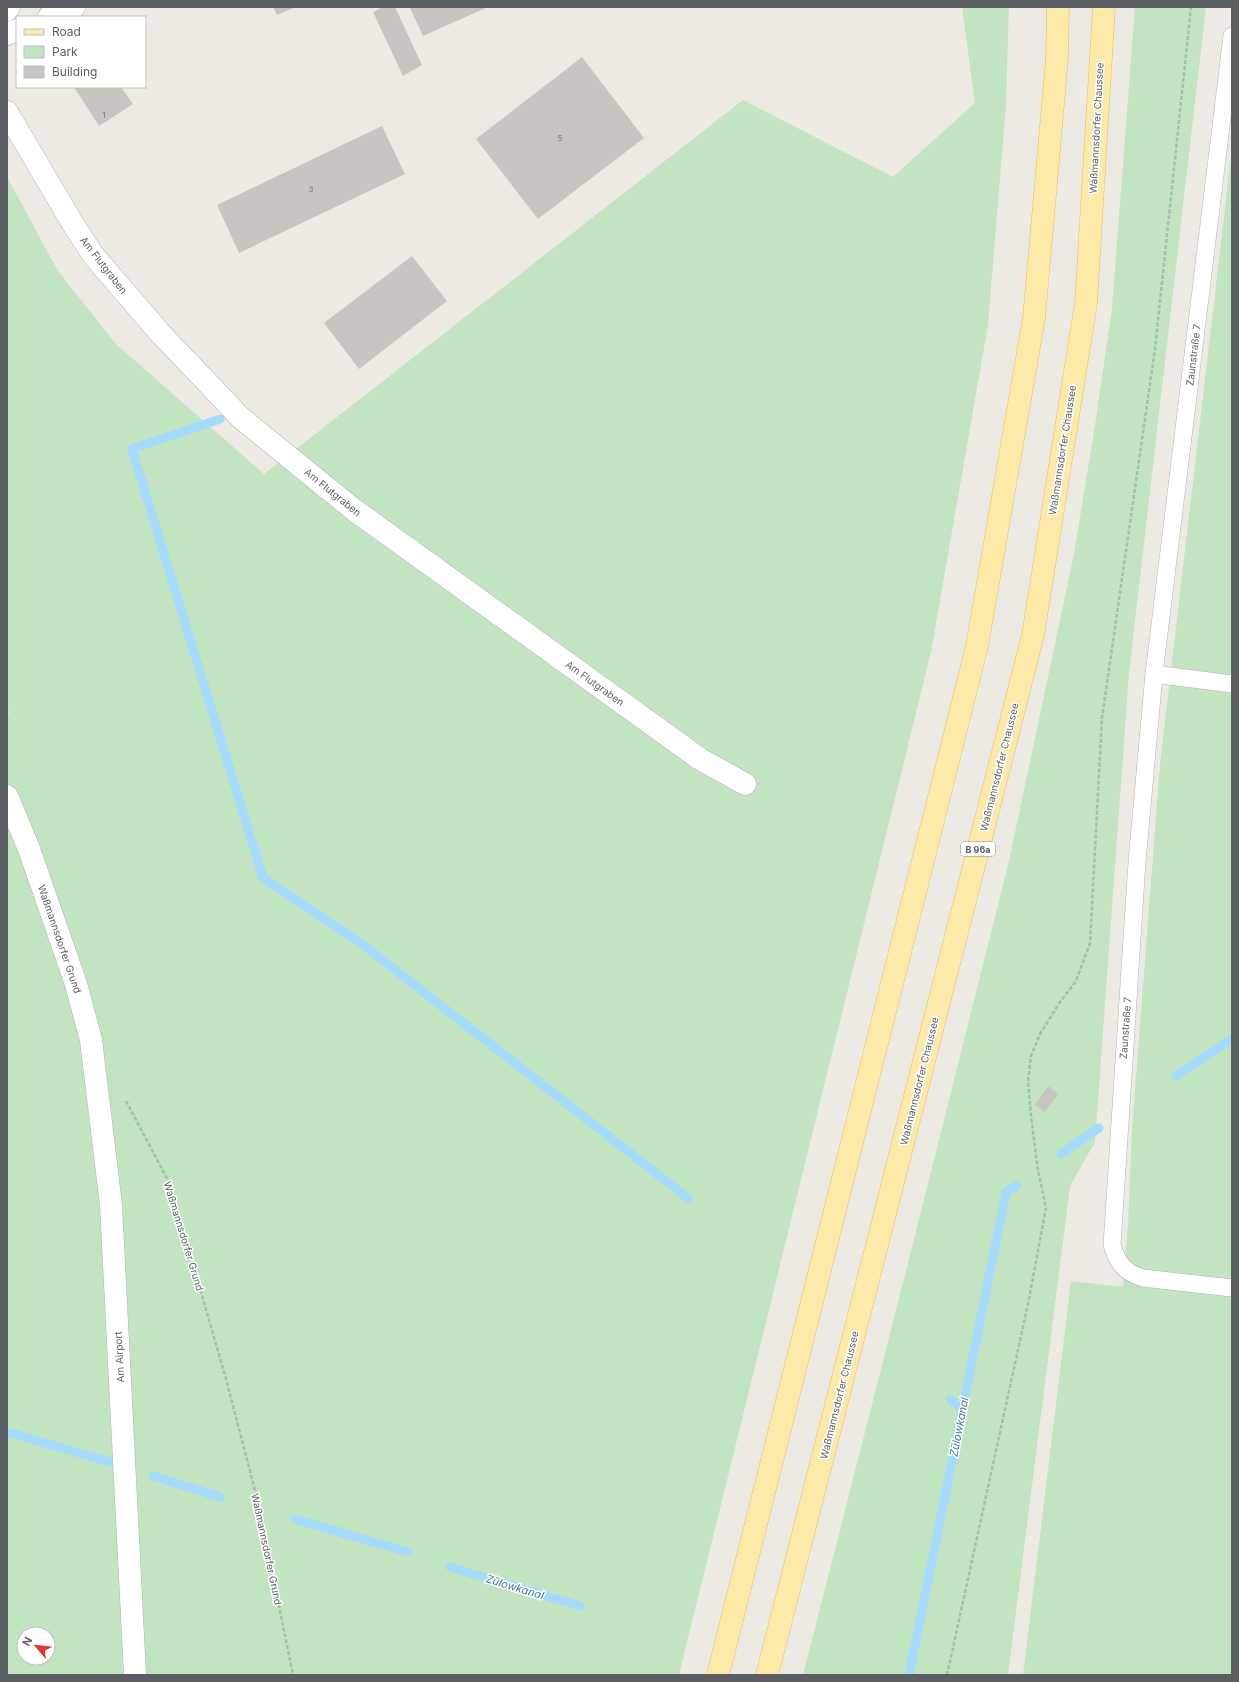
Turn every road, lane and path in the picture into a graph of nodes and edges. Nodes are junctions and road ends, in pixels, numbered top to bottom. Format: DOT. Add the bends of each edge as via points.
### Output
graph roads {
  1 [pos="9,7"];
  2 [pos="74,7"];
  3 [pos="1058,7"];
  4 [pos="1104,7"];
  5 [pos="1191,7"];
  6 [pos="7,10"];
  7 [pos="52,16"];
  8 [pos="1232,36"];
  9 [pos="7,112"];
  10 [pos="1154,674"];
  11 [pos="1232,684"];
  12 [pos="745,784"];
  13 [pos="7,796"];
  14 [pos="91,1040"];
  15 [pos="125,1098"];
  16 [pos="1232,1288"];
  17 [pos="135,1675"];
  18 [pos="293,1675"];
  19 [pos="718,1675"];
  20 [pos="767,1675"];
  21 [pos="947,1675"];
  1 -- 6 [label="street"];
  2 -- 7 [label="street"];
  3 -- 19 [label="main road" via="1057,59 1034,318 977,646"];
  4 -- 20 [label="main road, Waßmannsdorfer Chaussee / B 96a" via="1086,303 1033,635"];
  5 -- 21 [label="path" via="1155,349 1102,718 1090,943 1076,981 1040,1034 1030,1056 1028,1081 1031,1116 1046,1208 1028,1304"];
  8 -- 10 [label="lane, Zaunstraße 7"];
  9 -- 12 [label="street, Am Flutgraben" via="93,255 160,333 241,418 360,513 700,759"];
  10 -- 11 [label="lane"];
  10 -- 16 [label="lane, Zaunstraße 7" via="1137,862 1112,1245 1121,1266 1131,1274 1143,1278"];
  13 -- 14 [label="street, Waßmannsdorfer Grund" via="29,849 76,984"];
  14 -- 17 [label="street, Am Airport" via="111,1205"];
  15 -- 18 [label="path, Waßmannsdorfer Grund" via="170,1184 226,1378 257,1498"];
}
